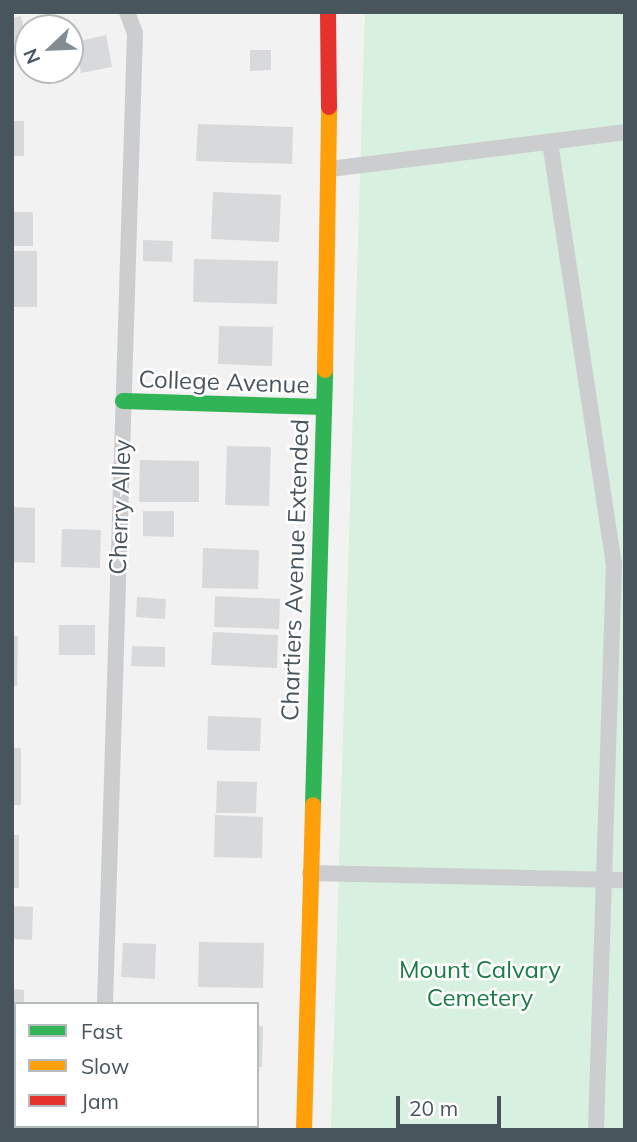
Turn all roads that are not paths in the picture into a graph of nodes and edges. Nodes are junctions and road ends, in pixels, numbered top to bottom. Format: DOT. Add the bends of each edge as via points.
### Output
graph roads {
  1 [pos="127,12"];
  2 [pos="328,12"];
  3 [pos="625,132"];
  4 [pos="550,142"];
  5 [pos="330,169"];
  6 [pos="123,401"];
  7 [pos="323,407"];
  8 [pos="619,563"];
  9 [pos="308,873"];
  10 [pos="604,877"];
  11 [pos="625,880"];
  12 [pos="105,1002"];
  13 [pos="304,1130"];
  14 [pos="596,1130"];
  1 -- 6 [label="lane, Cherry Alley" via="135,33"];
  2 -- 5 [label="street, Chartiers Avenue Extended"];
  3 -- 4 [label="lane"];
  4 -- 5 [label="lane"];
  4 -- 8 [label="lane"];
  5 -- 7 [label="street, Chartiers Avenue Extended"];
  6 -- 7 [label="street, College Avenue"];
  6 -- 12 [label="lane, Cherry Alley"];
  7 -- 9 [label="street, Chartiers Avenue Extended"];
  8 -- 10 [label="lane"];
  9 -- 10 [label="lane"];
  9 -- 13 [label="street, Chartiers Avenue Extended"];
  10 -- 11 [label="lane"];
  10 -- 14 [label="lane"];
}
